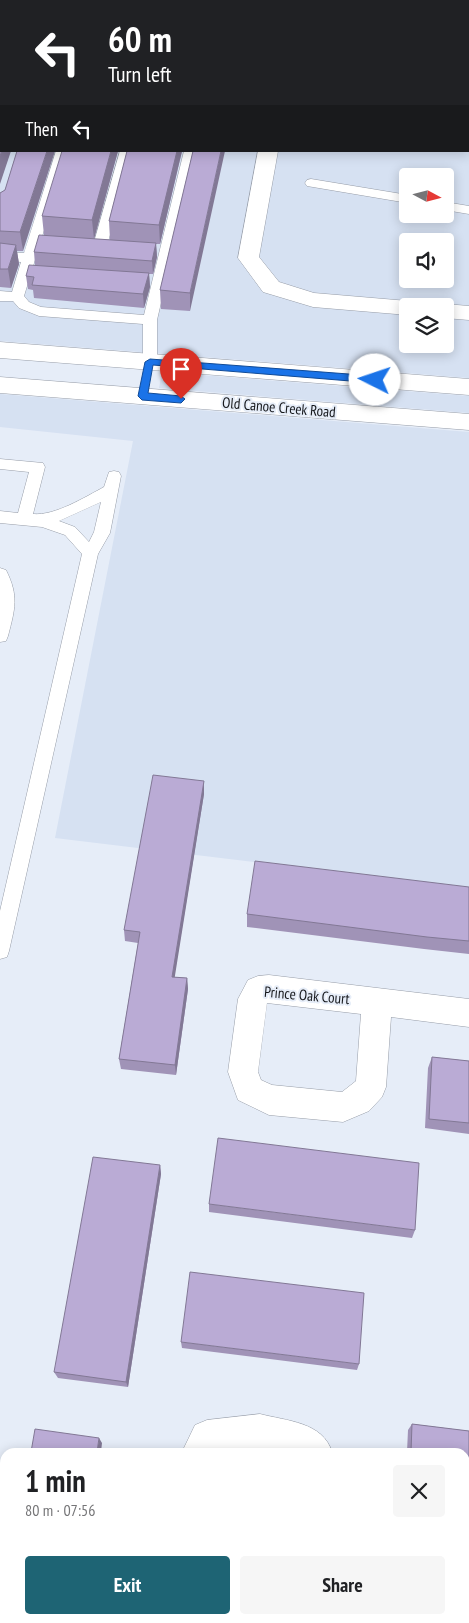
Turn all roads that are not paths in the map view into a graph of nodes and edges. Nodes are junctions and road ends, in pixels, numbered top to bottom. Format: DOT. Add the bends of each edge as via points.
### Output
graph roads {
  1 [pos="62,152"];
  2 [pos="126,152"];
  3 [pos="190,152"];
  4 [pos="268,152"];
  5 [pos="311,184"];
  6 [pos="399,198"];
  7 [pos="454,208"];
  8 [pos="469,210"];
  9 [pos="100,246"];
  10 [pos="0,256"];
  11 [pos="30,267"];
  12 [pos="0,296"];
  13 [pos="17,297"];
  14 [pos="399,307"];
  15 [pos="454,312"];
  16 [pos="469,313"];
  17 [pos="146,317"];
  18 [pos="0,350"];
  19 [pos="150,362"];
  20 [pos="0,385"];
  21 [pos="469,387"];
  22 [pos="142,396"];
  23 [pos="469,422"];
  24 [pos="0,464"];
  25 [pos="0,517"];
  26 [pos="24,519"];
  27 [pos="43,521"];
  28 [pos="90,553"];
  29 [pos="0,574"];
  30 [pos="0,636"];
  31 [pos="0,951"];
  32 [pos="377,1002"];
  33 [pos="469,1013"];
  34 [pos="201,1448"];
  35 [pos="312,1448"];
  1 -- 11 [label="lane"];
  2 -- 9 [label="lane"];
  3 -- 17 [label="lane"];
  4 -- 14 [label="main road" via="248,258 271,287 313,300"];
  5 -- 6 [label="lane"];
  7 -- 8 [label="lane"];
  10 -- 11 [label="lane"];
  11 -- 13 [label="lane"];
  12 -- 13 [label="lane"];
  13 -- 17 [label="lane" via="24,305 39,310"];
  15 -- 16 [label="main road"];
  17 -- 19 [label="lane"];
  18 -- 19 [label="main road"];
  19 -- 21 [label="main road"];
  19 -- 22 [label="main road"];
  20 -- 22 [label="main road, Old Canoe Creek Road"];
  22 -- 23 [label="main road, Old Canoe Creek Road"];
  24 -- 26 [label="lane" via="38,467"];
  25 -- 26 [label="lane"];
  26 -- 27 [label="lane"];
  27 -- 28 [label="lane" via="70,531"];
  27 -- 28 [label="lane" via="78,507 113,483 102,533"];
  28 -- 31 [label="lane"];
  29 -- 30 [label="lane" via="7,586 9,604"];
  32 -- 32 [label="main road, Prince Oak Court" via="269,988 258,990 253,999 242,1072 249,1090 269,1100 343,1107 358,1100 371,1087"];
  32 -- 33 [label="main road, Prince Oak Court"];
  34 -- 35 [label="main road" via="207,1437 260,1431 306,1443"];
}
